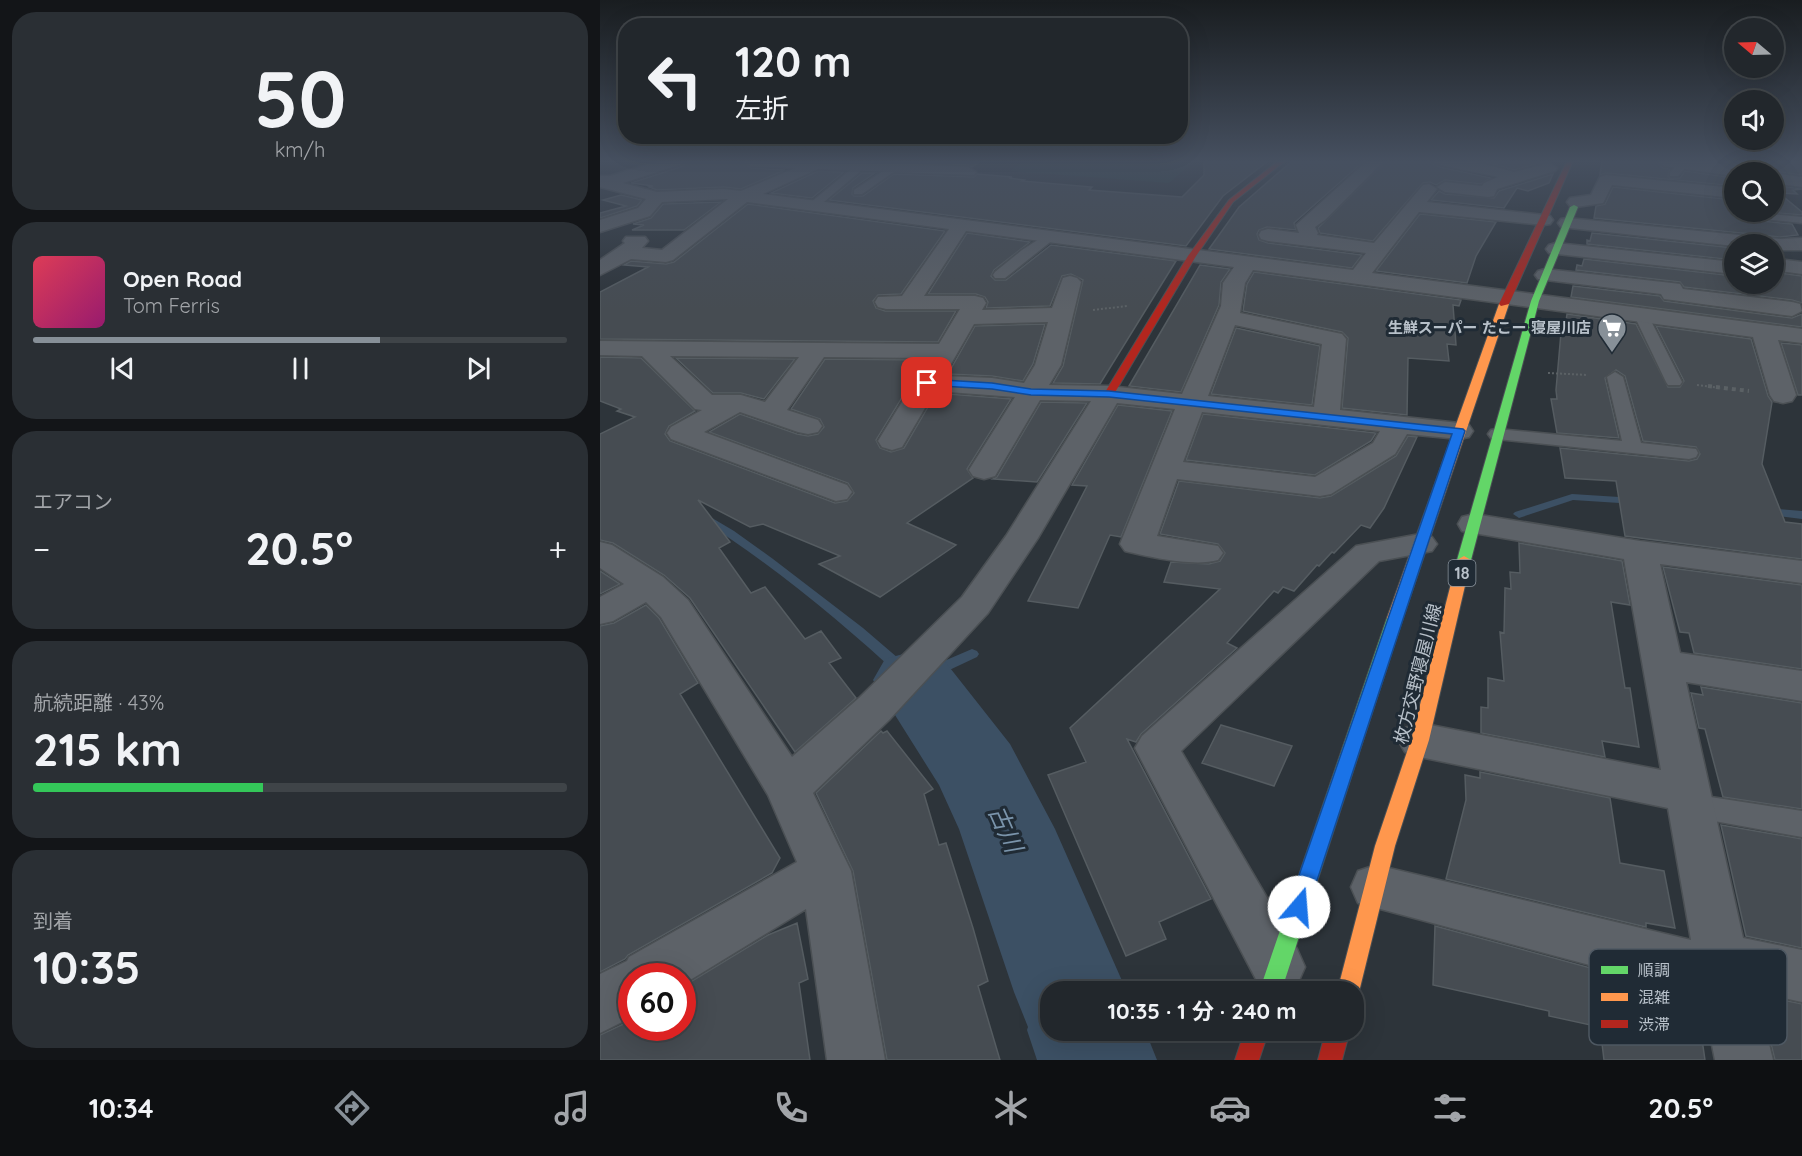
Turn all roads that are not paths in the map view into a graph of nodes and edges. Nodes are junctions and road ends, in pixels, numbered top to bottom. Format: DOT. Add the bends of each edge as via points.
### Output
graph roads {
  1 [pos="645,210"];
  2 [pos="724,210"];
  3 [pos="856,210"];
  4 [pos="1224,210"];
  5 [pos="1325,210"];
  6 [pos="1410,210"];
  7 [pos="1488,210"];
  8 [pos="1545,210"];
  9 [pos="1548,210"];
  10 [pos="1572,210"];
  11 [pos="1546,214"];
  12 [pos="1784,219"];
  13 [pos="1802,220"];
  14 [pos="1567,223"];
  15 [pos="961,224"];
  16 [pos="602,227"];
  17 [pos="1668,233"];
  18 [pos="1268,235"];
  19 [pos="1050,236"];
  20 [pos="1304,239"];
  21 [pos="1802,244"];
  22 [pos="1379,249"];
  23 [pos="1556,249"];
  24 [pos="627,253"];
  25 [pos="1192,255"];
  26 [pos="1248,262"];
  27 [pos="1670,262"];
  28 [pos="1724,267"];
  29 [pos="1784,267"];
  30 [pos="1802,268"];
  31 [pos="600,269"];
  32 [pos="1000,275"];
  33 [pos="1545,275"];
  34 [pos="1359,277"];
  35 [pos="1070,282"];
  36 [pos="1672,291"];
  37 [pos="1507,297"];
  38 [pos="1535,301"];
  39 [pos="1792,309"];
  40 [pos="1062,313"];
  41 [pos="1641,315"];
  42 [pos="966,317"];
  43 [pos="1228,317"];
  44 [pos="1673,320"];
  45 [pos="1763,331"];
  46 [pos="1802,336"];
  47 [pos="600,348"];
  48 [pos="650,350"];
  49 [pos="816,351"];
  50 [pos="946,351"];
  51 [pos="1615,377"];
  52 [pos="1674,382"];
  53 [pos="927,383"];
  54 [pos="1031,392"];
  55 [pos="1109,394"];
  56 [pos="1783,395"];
  57 [pos="735,403"];
  58 [pos="1191,404"];
  59 [pos="771,413"];
  60 [pos="1326,418"];
  61 [pos="1397,425"];
  62 [pos="808,426"];
  63 [pos="1459,431"];
  64 [pos="1497,434"];
  65 [pos="892,441"];
  66 [pos="1633,448"];
  67 [pos="1689,453"];
  68 [pos="1166,468"];
  69 [pos="984,470"];
  70 [pos="836,492"];
  71 [pos="1474,524"];
  72 [pos="1420,544"];
  73 [pos="1640,551"];
  74 [pos="600,552"];
  75 [pos="1206,553"];
  76 [pos="1802,572"];
  77 [pos="650,585"];
  78 [pos="600,612"];
  79 [pos="1662,664"];
  80 [pos="1802,686"];
  81 [pos="1420,740"];
  82 [pos="788,788"];
  83 [pos="1690,800"];
  84 [pos="1802,824"];
  85 [pos="826,872"];
  86 [pos="1376,887"];
  87 [pos="1645,949"];
  88 [pos="1719,949"];
  89 [pos="670,963"];
  90 [pos="1787,974"];
  91 [pos="1802,976"];
  92 [pos="1274,979"];
  93 [pos="1351,981"];
  94 [pos="618,994"];
  95 [pos="600,1005"];
  96 [pos="1253,1041"];
  97 [pos="1335,1041"];
  98 [pos="1741,1045"];
  99 [pos="856,1060"];
  100 [pos="1247,1060"];
  101 [pos="1330,1060"];
  102 [pos="1744,1060"];
  1 -- 16 [label="street"];
  2 -- 24 [label="street" via="666,256"];
  3 -- 15 [label="street"];
  4 -- 25 [label="main road"];
  5 -- 20 [label="street" via="1305,225 1309,233"];
  6 -- 22 [label="street"];
  7 -- 11 [label="street"];
  8 -- 11 [label="street"];
  9 -- 11 [label="main road, 枚方交野寝屋川線"];
  10 -- 14 [label="main road, 枚方交野寝屋川線 / 18"];
  11 -- 37 [label="main road, 枚方交野寝屋川線"];
  12 -- 13 [label="lane"];
  14 -- 17 [label="street"];
  14 -- 23 [label="main road, 枚方交野寝屋川線 / 18"];
  15 -- 19 [label="street"];
  15 -- 42 [label="street" via="898,302 975,303"];
  16 -- 24 [label="street" via="638,241"];
  17 -- 21 [label="street"];
  17 -- 27 [label="street"];
  18 -- 20 [label="street"];
  19 -- 25 [label="street"];
  19 -- 32 [label="lane"];
  20 -- 22 [label="street"];
  22 -- 34 [label="street"];
  23 -- 27 [label="street"];
  23 -- 33 [label="main road, 枚方交野寝屋川線 / 18"];
  24 -- 31 [label="street"];
  25 -- 26 [label="street"];
  25 -- 55 [label="main road"];
  26 -- 34 [label="street"];
  26 -- 43 [label="street" via="1234,283 1233,306"];
  27 -- 28 [label="street"];
  27 -- 36 [label="street"];
  29 -- 30 [label="street"];
  33 -- 36 [label="street"];
  33 -- 38 [label="main road, 枚方交野寝屋川線 / 18"];
  34 -- 37 [label="street"];
  35 -- 40 [label="street"];
  36 -- 39 [label="street"];
  36 -- 44 [label="street"];
  37 -- 38 [label="street"];
  37 -- 63 [label="main road, 枚方交野寝屋川線"];
  38 -- 41 [label="street"];
  38 -- 64 [label="main road, 枚方交野寝屋川線 / 18"];
  40 -- 42 [label="street"];
  40 -- 54 [label="street" via="1048,365"];
  41 -- 44 [label="street"];
  41 -- 52 [label="lane"];
  42 -- 50 [label="street"];
  43 -- 58 [label="street"];
  43 -- 60 [label="street" via="1334,339"];
  44 -- 45 [label="street"];
  45 -- 46 [label="street"];
  45 -- 56 [label="street"];
  47 -- 48 [label="street"];
  48 -- 49 [label="street"];
  48 -- 57 [label="street" via="705,403"];
  49 -- 50 [label="street"];
  49 -- 59 [label="street"];
  50 -- 53 [label="street"];
  51 -- 66 [label="lane"];
  53 -- 54 [label="street"];
  53 -- 65 [label="street"];
  54 -- 55 [label="street"];
  54 -- 69 [label="street"];
  55 -- 58 [label="street"];
  55 -- 82 [label="street" via="975,605 874,709"];
  57 -- 59 [label="street"];
  57 -- 70 [label="street" via="681,433"];
  58 -- 60 [label="street"];
  58 -- 68 [label="street"];
  59 -- 62 [label="street"];
  60 -- 61 [label="street"];
  61 -- 63 [label="street"];
  61 -- 68 [label="street" via="1385,448 1320,487"];
  63 -- 72 [label="main road, 枚方交野寝屋川線"];
  64 -- 66 [label="lane"];
  64 -- 71 [label="main road, 枚方交野寝屋川線 / 18"];
  66 -- 67 [label="lane"];
  68 -- 75 [label="street" via="1137,544"];
  71 -- 73 [label="street"];
  71 -- 81 [label="main road, 枚方交野寝屋川線 / 18"];
  72 -- 92 [label="main road, 枚方交野寝屋川線"];
  72 -- 92 [label="street" via="1368,553 1157,748"];
  73 -- 76 [label="street"];
  73 -- 79 [label="street"];
  74 -- 77 [label="street"];
  77 -- 78 [label="street"];
  77 -- 82 [label="street" via="675,609"];
  79 -- 80 [label="street"];
  79 -- 83 [label="street"];
  81 -- 83 [label="street"];
  81 -- 86 [label="main road, 枚方交野寝屋川線 / 18" via="1385,846"];
  82 -- 85 [label="street"];
  83 -- 84 [label="lane"];
  83 -- 88 [label="street"];
  85 -- 89 [label="street"];
  85 -- 99 [label="street"];
  86 -- 87 [label="street"];
  86 -- 93 [label="main road, 枚方交野寝屋川線 / 18"];
  90 -- 91 [label="street"];
  94 -- 95 [label="street"];
  96 -- 100 [label="main road"];
  97 -- 101 [label="main road"];
  98 -- 102 [label="street"];
}
